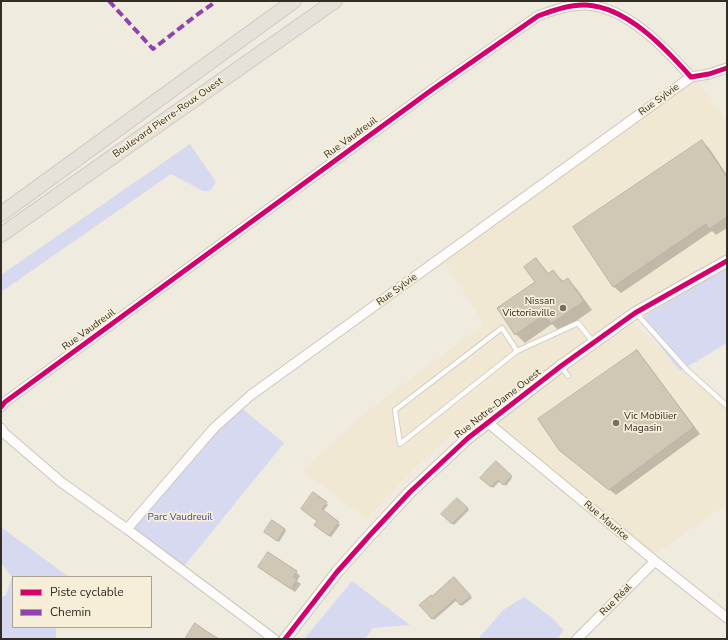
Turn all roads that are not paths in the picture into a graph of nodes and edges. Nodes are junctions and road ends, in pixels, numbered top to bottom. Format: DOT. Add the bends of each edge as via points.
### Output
graph roads {
  1 [pos="294,1"];
  2 [pos="335,1"];
  3 [pos="727,68"];
  4 [pos="691,77"];
  5 [pos="1,214"];
  6 [pos="1,235"];
  7 [pos="727,260"];
  8 [pos="635,313"];
  9 [pos="593,342"];
  10 [pos="517,351"];
  11 [pos="561,366"];
  12 [pos="568,376"];
  13 [pos="727,406"];
  14 [pos="1,407"];
  15 [pos="487,422"];
  16 [pos="1,428"];
  17 [pos="127,529"];
  18 [pos="655,561"];
  19 [pos="727,618"];
  20 [pos="274,639"];
  21 [pos="285,639"];
  22 [pos="577,639"];
  1 -- 5 [label="main road, Boulevard Pierre-Roux Ouest"];
  2 -- 6 [label="main road, Boulevard Pierre-Roux Ouest"];
  3 -- 4 [label="street"];
  4 -- 14 [label="street, Rue Vaudreuil" via="657,42 634,23 610,10 586,5 558,8 538,16 427,94"];
  4 -- 17 [label="street, Rue Sylvie" via="251,395 214,428"];
  7 -- 8 [label="street, Rue Notre-Dame Ouest"];
  8 -- 9 [label="street, Rue Notre-Dame Ouest"];
  8 -- 13 [label="lane" via="687,370"];
  9 -- 10 [label="lane" via="578,323"];
  9 -- 11 [label="street, Rue Notre-Dame Ouest"];
  10 -- 10 [label="lane" via="511,356 400,444 394,410 502,328"];
  11 -- 12 [label="lane"];
  11 -- 15 [label="street, Rue Notre-Dame Ouest"];
  15 -- 18 [label="street, Rue Maurice"];
  15 -- 21 [label="street, Rue Notre-Dame Ouest" via="410,492 378,526 337,572"];
  16 -- 17 [label="street" via="29,456 61,482"];
  17 -- 20 [label="street"];
  18 -- 19 [label="street, Rue Maurice"];
  18 -- 22 [label="street, Rue Réal"];
}
